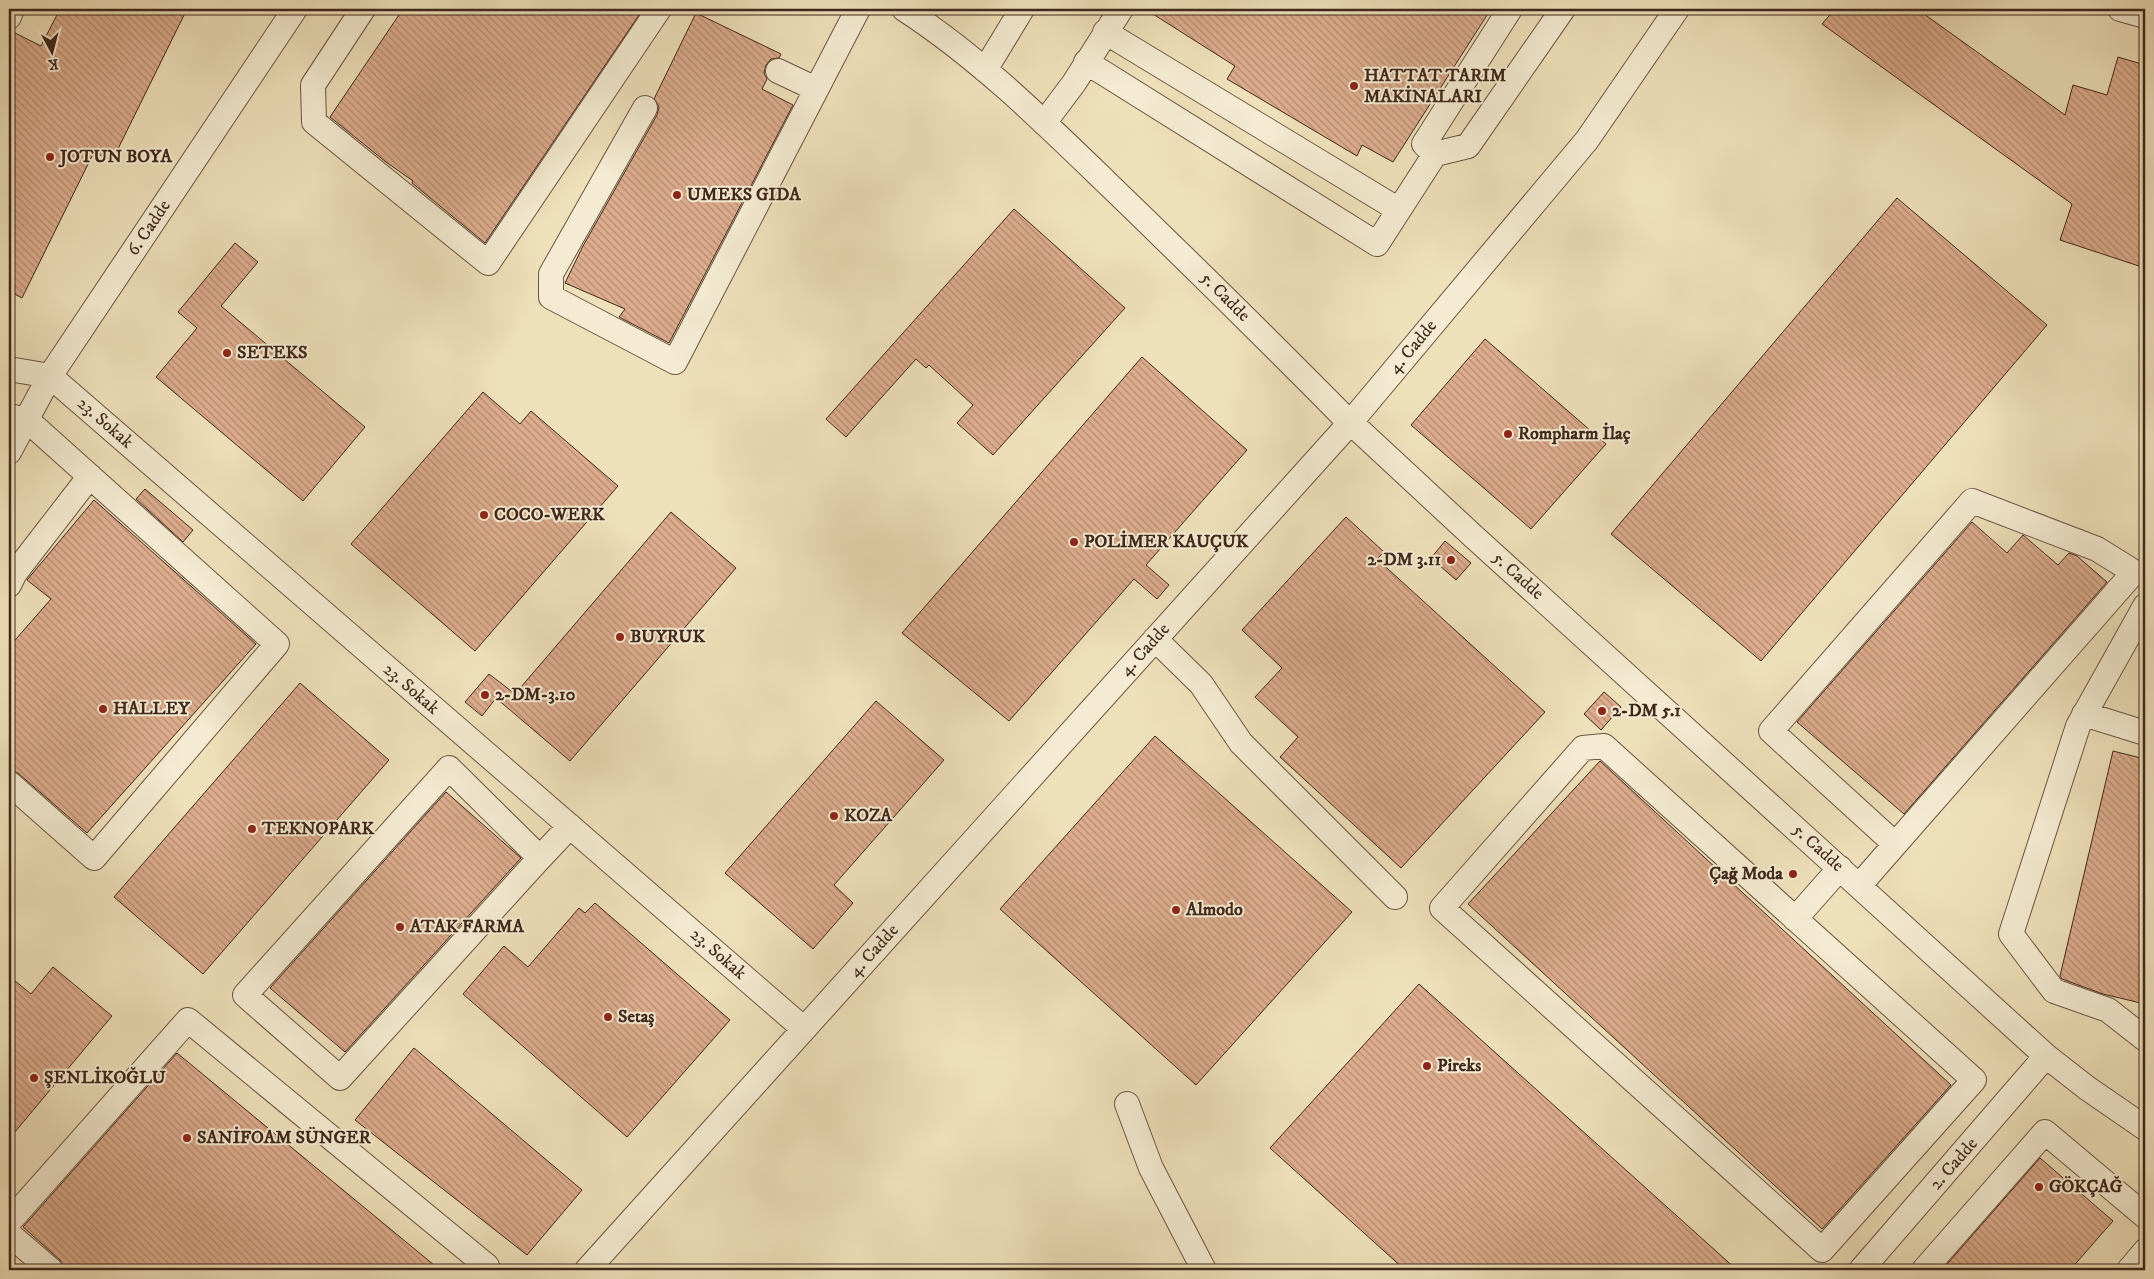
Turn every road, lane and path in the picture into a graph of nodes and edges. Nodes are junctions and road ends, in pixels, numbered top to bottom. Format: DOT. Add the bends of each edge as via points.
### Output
graph roads {
  1 [pos="12,9"];
  2 [pos="295,9"];
  3 [pos="363,9"];
  4 [pos="659,9"];
  5 [pos="858,9"];
  6 [pos="904,9"];
  7 [pos="1120,9"];
  8 [pos="1510,9"];
  9 [pos="1563,9"];
  10 [pos="1676,9"];
  11 [pos="2120,9"];
  12 [pos="1016,11"];
  13 [pos="9,16"];
  14 [pos="2145,16"];
  15 [pos="1105,32"];
  16 [pos="1086,62"];
  17 [pos="985,70"];
  18 [pos="778,71"];
  19 [pos="816,89"];
  20 [pos="645,108"];
  21 [pos="1044,123"];
  22 [pos="1435,154"];
  23 [pos="1399,210"];
  24 [pos="9,370"];
  25 [pos="50,376"];
  26 [pos="18,418"];
  27 [pos="1350,423"];
  28 [pos="9,452"];
  29 [pos="90,476"];
  30 [pos="9,584"];
  31 [pos="2145,606"];
  32 [pos="1155,639"];
  33 [pos="2084,714"];
  34 [pos="2145,733"];
  35 [pos="9,783"];
  36 [pos="570,826"];
  37 [pos="1895,844"];
  38 [pos="540,858"];
  39 [pos="1840,868"];
  40 [pos="1859,886"];
  41 [pos="1395,897"];
  42 [pos="1795,919"];
  43 [pos="804,1029"];
  44 [pos="2145,1039"];
  45 [pos="2046,1056"];
  46 [pos="1127,1104"];
  47 [pos="2145,1128"];
  48 [pos="2145,1216"];
  49 [pos="9,1222"];
  50 [pos="9,1234"];
  51 [pos="2145,1251"];
  52 [pos="51,1270"];
  53 [pos="488,1270"];
  54 [pos="587,1270"];
  55 [pos="1204,1270"];
  56 [pos="1861,1270"];
  57 [pos="1924,1270"];
  58 [pos="2129,1270"];
  1 -- 13 [label="street"];
  2 -- 25 [label="street, 6. Cadde"];
  3 -- 4 [label="street" via="313,85 314,122 488,263"];
  5 -- 19 [label="street"];
  6 -- 17 [label="street, 5. Cadde"];
  7 -- 15 [label="street"];
  8 -- 22 [label="street" via="1424,144"];
  9 -- 22 [label="street" via="1468,146"];
  10 -- 27 [label="street, 4. Cadde" via="1587,140"];
  11 -- 14 [label="street"];
  12 -- 17 [label="street"];
  15 -- 16 [label="street"];
  15 -- 23 [label="street"];
  16 -- 21 [label="street"];
  16 -- 23 [label="street" via="1377,244"];
  17 -- 21 [label="street, 5. Cadde"];
  18 -- 19 [label="street"];
  19 -- 20 [label="street" via="675,362 551,298 552,274"];
  21 -- 27 [label="street, 5. Cadde"];
  22 -- 23 [label="street"];
  24 -- 25 [label="street"];
  25 -- 26 [label="street, 6. Cadde"];
  25 -- 36 [label="street, 23. Sokak"];
  26 -- 28 [label="street, 6. Cadde"];
  26 -- 29 [label="street"];
  27 -- 32 [label="street, 4. Cadde"];
  27 -- 39 [label="street, 5. Cadde"];
  29 -- 30 [label="street"];
  29 -- 35 [label="street" via="277,644 94,858"];
  31 -- 33 [label="street"];
  32 -- 41 [label="street" via="1201,684 1241,743"];
  32 -- 43 [label="street, 4. Cadde"];
  33 -- 34 [label="street"];
  33 -- 44 [label="street" via="2074,735 2011,934 2054,991 2108,1010"];
  36 -- 38 [label="street"];
  36 -- 43 [label="street, 23. Sokak"];
  37 -- 37 [label="street" via="1986,742 2134,572 2097,549 1972,501 1771,731"];
  37 -- 40 [label="street"];
  38 -- 38 [label="street" via="449,768 245,995 340,1078"];
  39 -- 40 [label="street, 5. Cadde"];
  39 -- 42 [label="street"];
  40 -- 45 [label="street, 5. Cadde"];
  42 -- 42 [label="street" via="1604,746 1583,748 1442,908 1822,1250 1974,1080"];
  43 -- 54 [label="street, 4. Cadde"];
  45 -- 47 [label="street, 5. Cadde"];
  45 -- 56 [label="street, 2. Cadde"];
  46 -- 55 [label="street" via="1151,1168"];
  48 -- 57 [label="street" via="2045,1132"];
  49 -- 53 [label="street" via="188,1020 488,1266"];
  50 -- 52 [label="street"];
  51 -- 58 [label="street"];
}
